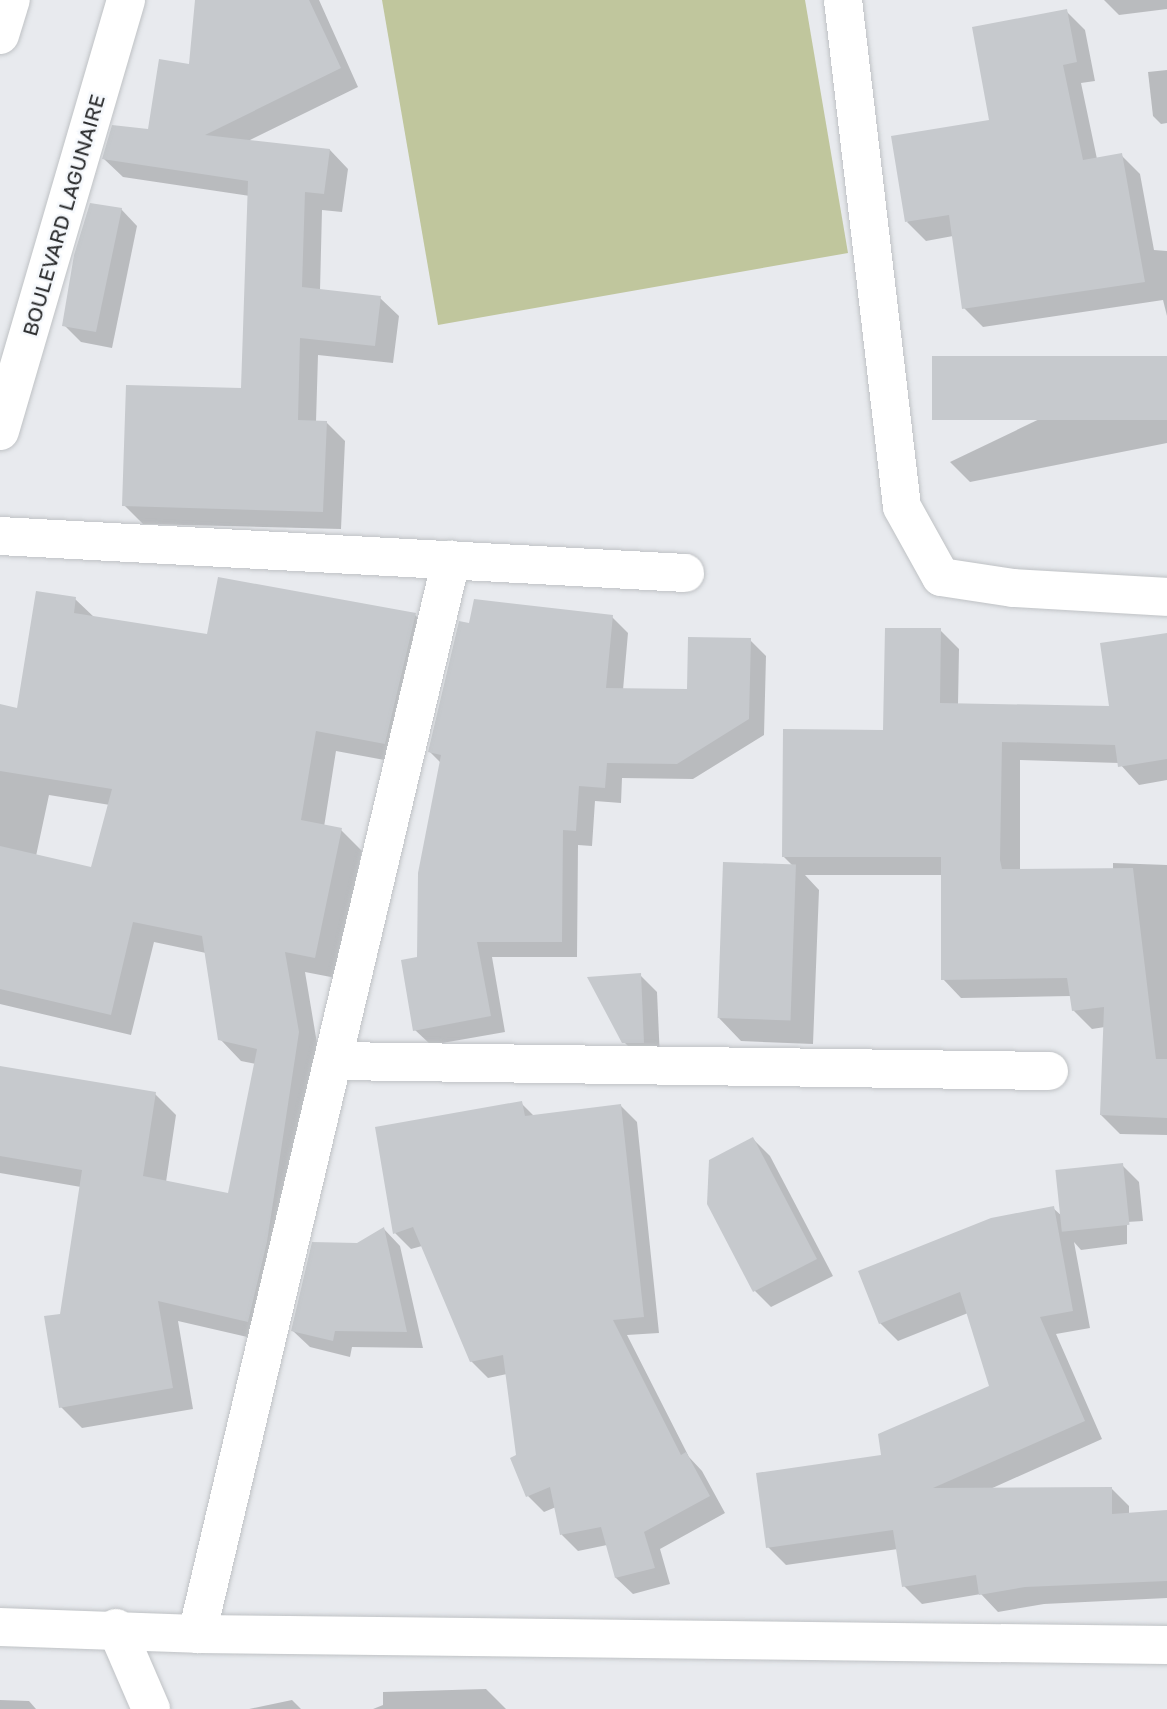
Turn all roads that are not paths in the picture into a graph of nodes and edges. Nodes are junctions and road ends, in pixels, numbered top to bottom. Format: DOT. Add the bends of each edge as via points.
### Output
graph roads {
  1 [pos="11,0"];
  2 [pos="126,0"];
  3 [pos="843,0"];
  4 [pos="0,35"];
  5 [pos="0,431"];
  6 [pos="0,536"];
  7 [pos="451,560"];
  8 [pos="685,573"];
  9 [pos="1167,597"];
  10 [pos="334,1061"];
  11 [pos="1049,1071"];
  12 [pos="0,1627"];
  13 [pos="116,1628"];
  14 [pos="197,1634"];
  15 [pos="1167,1645"];
  16 [pos="151,1709"];
  1 -- 4 [label="street"];
  2 -- 5 [label="street, BOULEVARD LAGUNAIRE"];
  3 -- 9 [label="street" via="902,507 941,577 1013,588"];
  6 -- 7 [label="street"];
  7 -- 8 [label="street"];
  7 -- 10 [label="street"];
  10 -- 11 [label="street"];
  10 -- 14 [label="street"];
  12 -- 13 [label="street"];
  13 -- 14 [label="street"];
  13 -- 16 [label="street"];
  14 -- 15 [label="street"];
}
